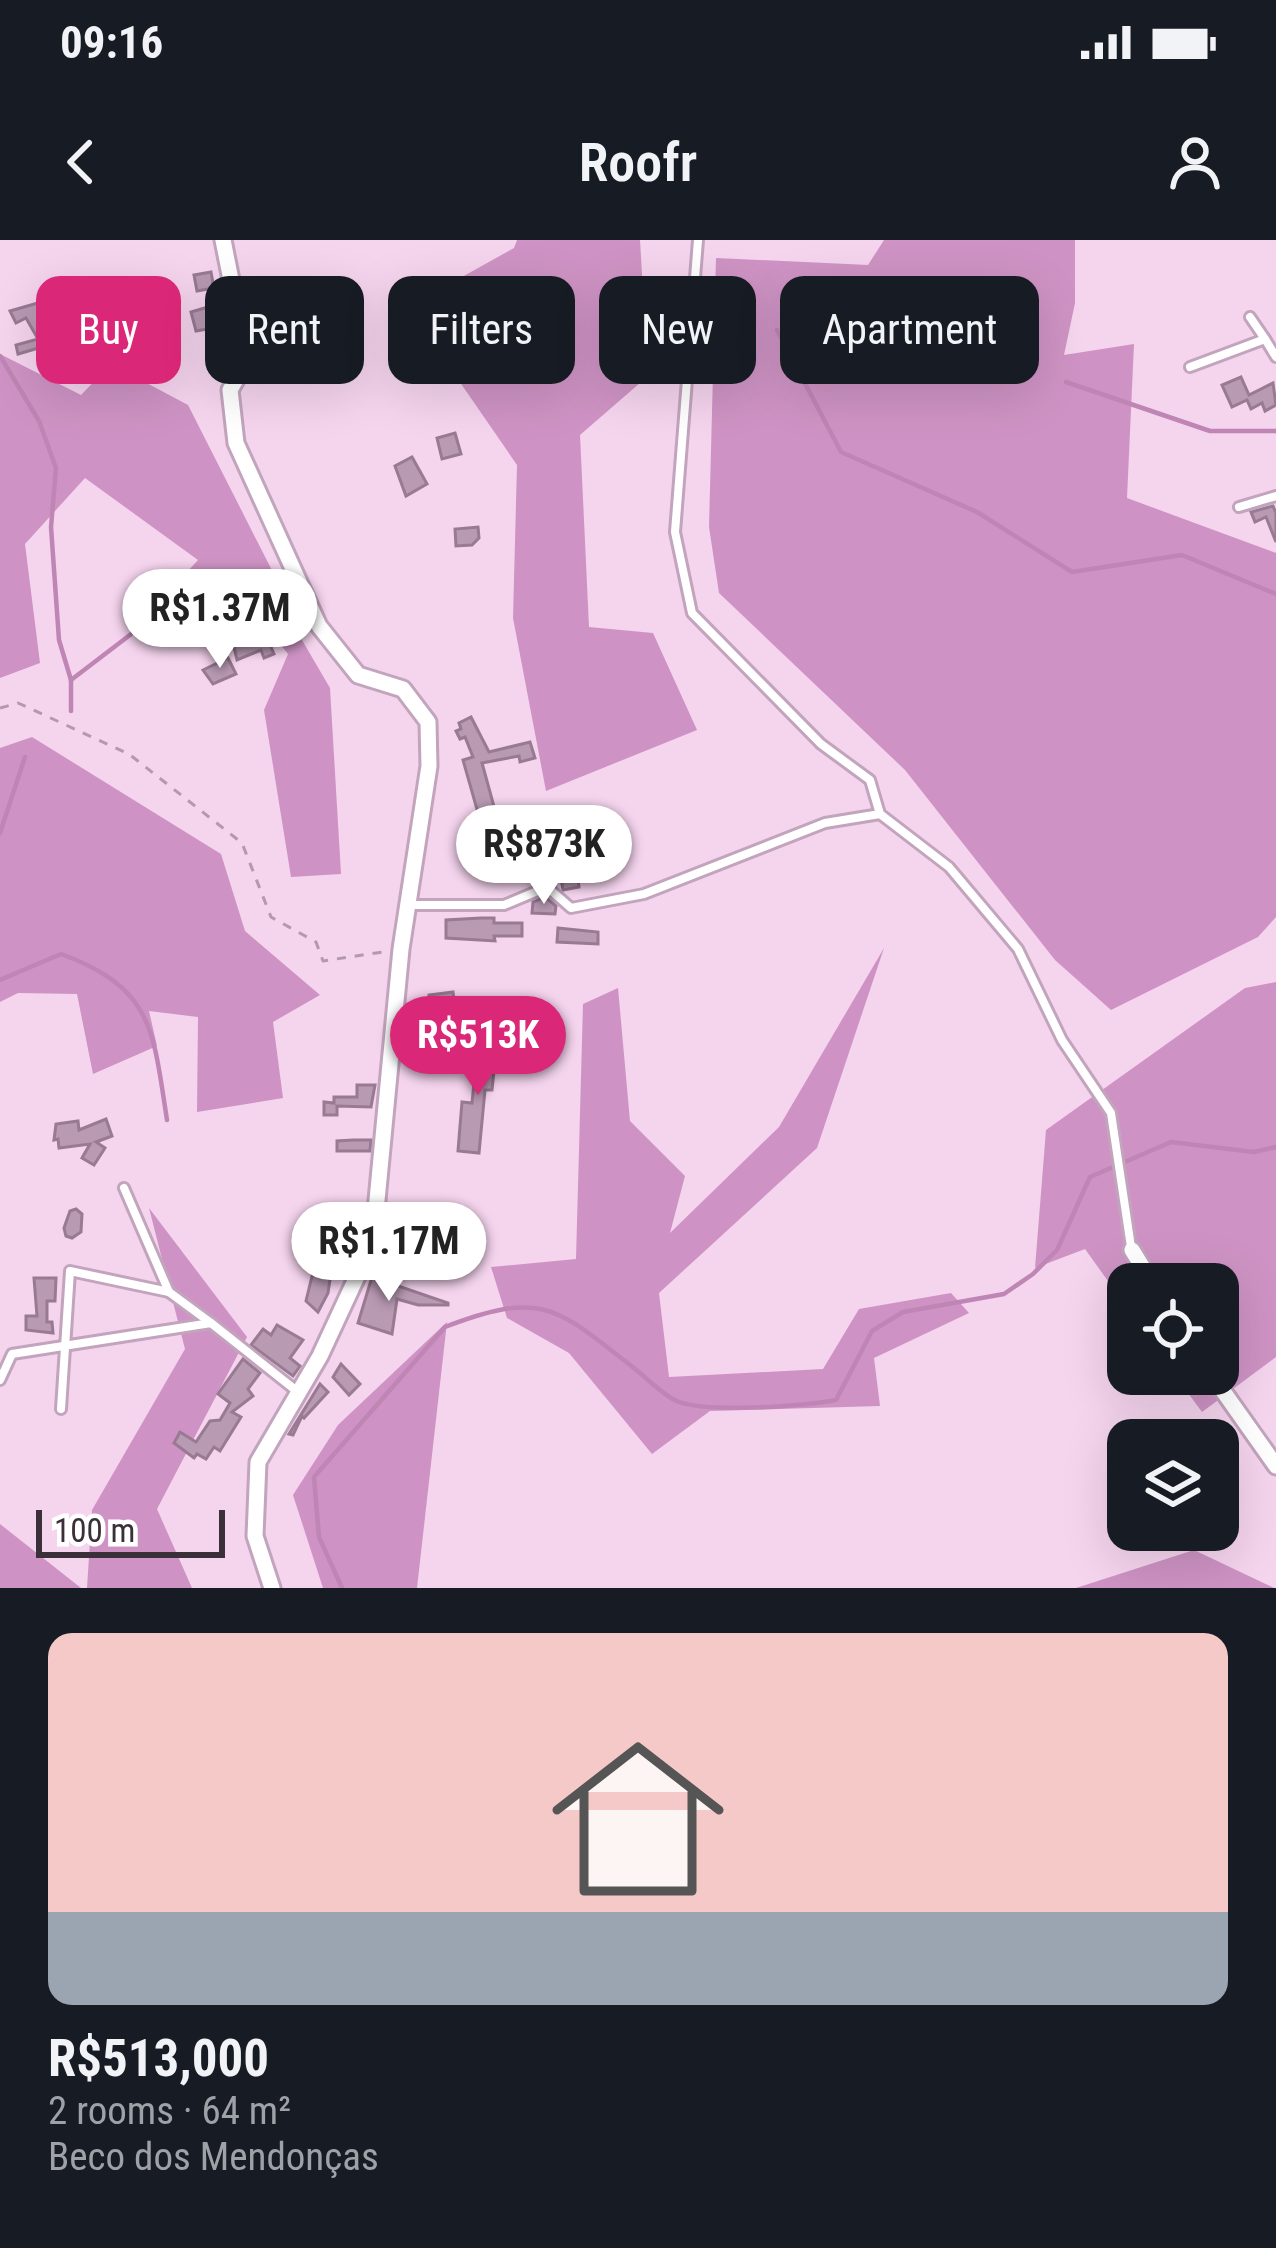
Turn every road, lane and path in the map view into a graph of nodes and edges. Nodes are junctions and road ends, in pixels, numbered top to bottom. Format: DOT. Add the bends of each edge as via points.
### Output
graph roads {
  1 [pos="223,240"];
  2 [pos="698,240"];
  3 [pos="1250,317"];
  4 [pos="1265,339"];
  5 [pos="1276,357"];
  6 [pos="1190,367"];
  7 [pos="1276,496"];
  8 [pos="1239,506"];
  9 [pos="0,708"];
  10 [pos="880,814"];
  11 [pos="407,905"];
  12 [pos="400,949"];
  13 [pos="124,1188"];
  14 [pos="1132,1250"];
  15 [pos="1140,1263"];
  16 [pos="170,1292"];
  17 [pos="211,1323"];
  18 [pos="62,1346"];
  19 [pos="0,1380"];
  20 [pos="299,1393"];
  21 [pos="1226,1395"];
  22 [pos="61,1409"];
  23 [pos="1276,1466"];
  24 [pos="272,1588"];
  1 -- 11 [label="street" via="247,360 230,390 236,443 319,626 358,675 403,689 428,722 430,766"];
  2 -- 10 [label="lane" via="675,532 692,613 821,743 870,780"];
  3 -- 4 [label="lane"];
  4 -- 5 [label="lane"];
  4 -- 6 [label="lane"];
  7 -- 8 [label="lane"];
  9 -- 12 [label="path" via="18,704 129,754 242,843 272,916 316,942 322,962"];
  10 -- 11 [label="lane" via="825,823 644,894 571,908 548,887 504,905"];
  10 -- 14 [label="lane" via="949,867 1018,949 1062,1040 1111,1113"];
  11 -- 12 [label="street"];
  12 -- 20 [label="street" via="373,1242"];
  13 -- 16 [label="lane"];
  14 -- 15 [label="street"];
  16 -- 17 [label="lane"];
  16 -- 18 [label="lane" via="70,1271"];
  17 -- 18 [label="lane"];
  17 -- 20 [label="lane"];
  18 -- 19 [label="lane" via="12,1354"];
  18 -- 22 [label="lane"];
  20 -- 24 [label="street" via="258,1462 255,1536"];
  21 -- 23 [label="street"];
}
